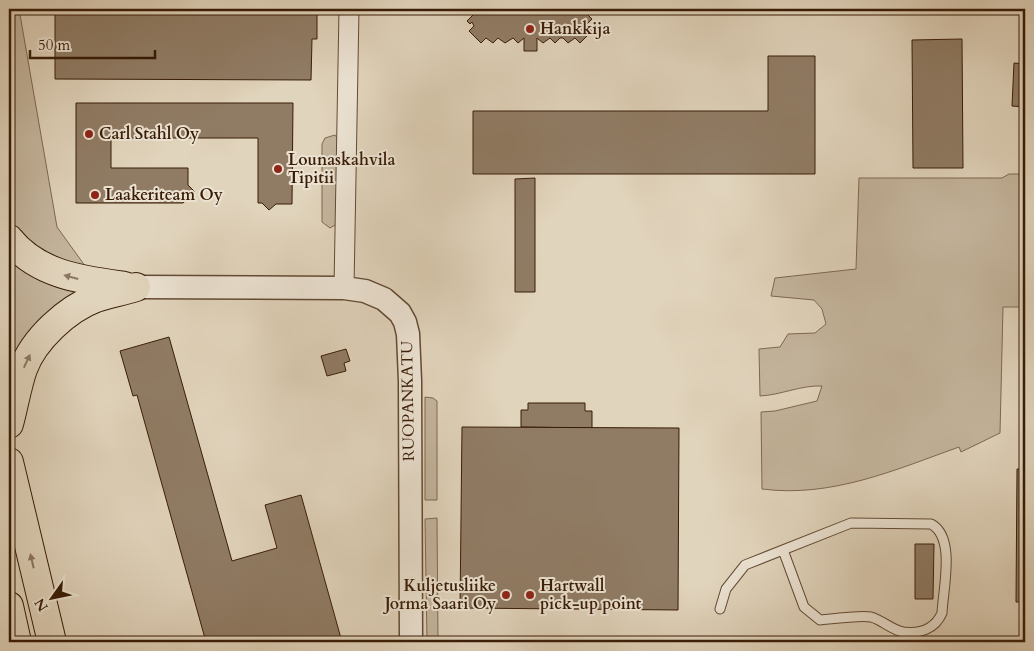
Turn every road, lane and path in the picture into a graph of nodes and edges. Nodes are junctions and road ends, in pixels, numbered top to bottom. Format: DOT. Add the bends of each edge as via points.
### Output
graph roads {
  1 [pos="349,9"];
  2 [pos="9,240"];
  3 [pos="136,287"];
  4 [pos="344,288"];
  5 [pos="9,424"];
  6 [pos="9,462"];
  7 [pos="783,550"];
  8 [pos="9,606"];
  9 [pos="720,609"];
  10 [pos="17,642"];
  11 [pos="52,642"];
  12 [pos="411,642"];
  1 -- 4 [label="street"];
  3 -- 2 [label="highway, one-way" via="55,272 27,257"];
  3 -- 4 [label="street, RUOPANKATU"];
  5 -- 3 [label="highway, one-way" via="24,368 40,338 84,304"];
  4 -- 12 [label="street, RUOPANKATU" via="384,299 400,314 408,334"];
  11 -- 6 [label="highway, one-way"];
  7 -- 7 [label="lane" via="851,523 931,524 942,534 946,552 942,613 934,626 928,629 902,632 870,617 820,620 804,607"];
  7 -- 9 [label="lane" via="745,565 726,589"];
  8 -- 10 [label="highway"];
}
